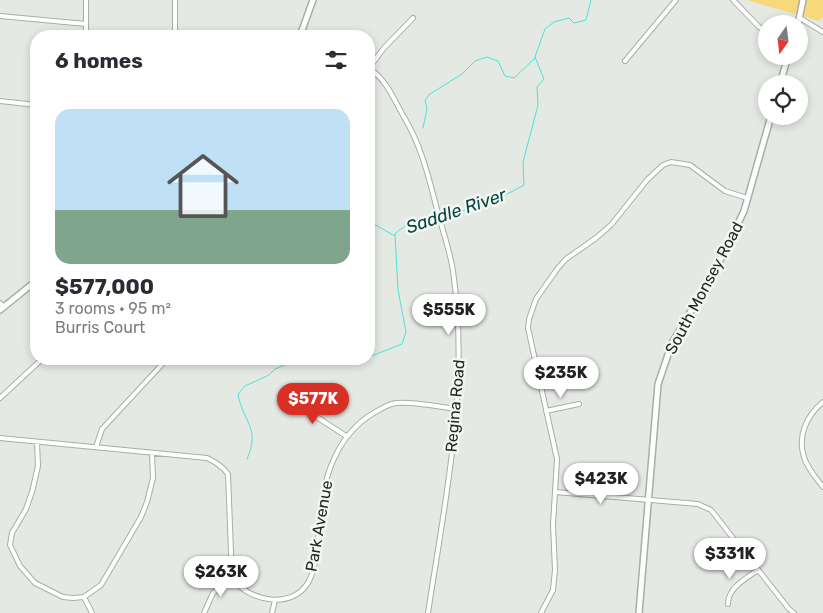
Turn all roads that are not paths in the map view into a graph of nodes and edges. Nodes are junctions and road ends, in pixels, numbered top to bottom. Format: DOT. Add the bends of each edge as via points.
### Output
graph roads {
  1 [pos="86,0"];
  2 [pos="175,0"];
  3 [pos="313,0"];
  4 [pos="676,0"];
  5 [pos="733,0"];
  6 [pos="803,0"];
  7 [pos="800,15"];
  8 [pos="0,16"];
  9 [pos="413,18"];
  10 [pos="86,24"];
  11 [pos="808,25"];
  12 [pos="758,26"];
  13 [pos="86,30"];
  14 [pos="175,30"];
  15 [pos="302,30"];
  16 [pos="823,32"];
  17 [pos="375,60"];
  18 [pos="625,61"];
  19 [pos="375,73"];
  20 [pos="0,102"];
  21 [pos="30,104"];
  22 [pos="768,125"];
  23 [pos="748,198"];
  24 [pos="30,285"];
  25 [pos="1,306"];
  26 [pos="36,365"];
  27 [pos="161,365"];
  28 [pos="0,398"];
  29 [pos="289,399"];
  30 [pos="823,402"];
  31 [pos="579,404"];
  32 [pos="457,409"];
  33 [pos="546,412"];
  34 [pos="346,436"];
  35 [pos="0,438"];
  36 [pos="37,442"];
  37 [pos="96,447"];
  38 [pos="152,453"];
  39 [pos="823,487"];
  40 [pos="556,492"];
  41 [pos="649,500"];
  42 [pos="758,570"];
  43 [pos="232,578"];
  44 [pos="84,597"];
  45 [pos="275,600"];
  46 [pos="728,604"];
  47 [pos="92,613"];
  48 [pos="204,613"];
  49 [pos="272,613"];
  50 [pos="428,613"];
  51 [pos="541,613"];
  52 [pos="640,613"];
  53 [pos="794,613"];
  1 -- 10 [label="street"];
  2 -- 14 [label="street"];
  3 -- 15 [label="street"];
  4 -- 18 [label="street"];
  5 -- 12 [label="street"];
  6 -- 7 [label="street"];
  8 -- 10 [label="street"];
  9 -- 17 [label="street"];
  10 -- 13 [label="street"];
  11 -- 16 [label="street"];
  19 -- 32 [label="street, Regina Road" via="418,142 450,255 460,349"];
  20 -- 21 [label="street"];
  22 -- 23 [label="street, South Monsey Road"];
  23 -- 33 [label="street" via="724,191 690,165 671,162 647,180 611,225 566,259 545,284 528,319 531,348"];
  23 -- 41 [label="street, South Monsey Road" via="717,266 672,343 658,384"];
  24 -- 25 [label="street"];
  26 -- 28 [label="street"];
  27 -- 37 [label="street" via="102,428"];
  29 -- 34 [label="street"];
  30 -- 39 [label="street" via="804,425 801,441 809,469"];
  31 -- 33 [label="street"];
  32 -- 34 [label="street, Park Avenue" via="396,403 361,420"];
  32 -- 50 [label="street, Regina Road"];
  33 -- 40 [label="street" via="557,459"];
  34 -- 45 [label="street, Park Avenue" via="331,464 322,493 317,550 309,582 295,596"];
  35 -- 36 [label="street"];
  36 -- 37 [label="street"];
  36 -- 44 [label="street" via="38,466 32,492 12,533 10,545 20,566 35,583 63,597"];
  37 -- 38 [label="street"];
  38 -- 43 [label="street" via="207,458 222,466 228,474"];
  38 -- 44 [label="street" via="153,478 141,517 101,585"];
  40 -- 41 [label="street"];
  40 -- 51 [label="street" via="553,590"];
  41 -- 42 [label="street" via="698,504 712,510"];
  41 -- 52 [label="street, South Monsey Road"];
  42 -- 46 [label="street" via="733,589 728,596"];
  42 -- 53 [label="street"];
  43 -- 45 [label="street" via="243,590"];
  43 -- 48 [label="street" via="213,593"];
  44 -- 47 [label="street"];
  45 -- 49 [label="street"];
}
